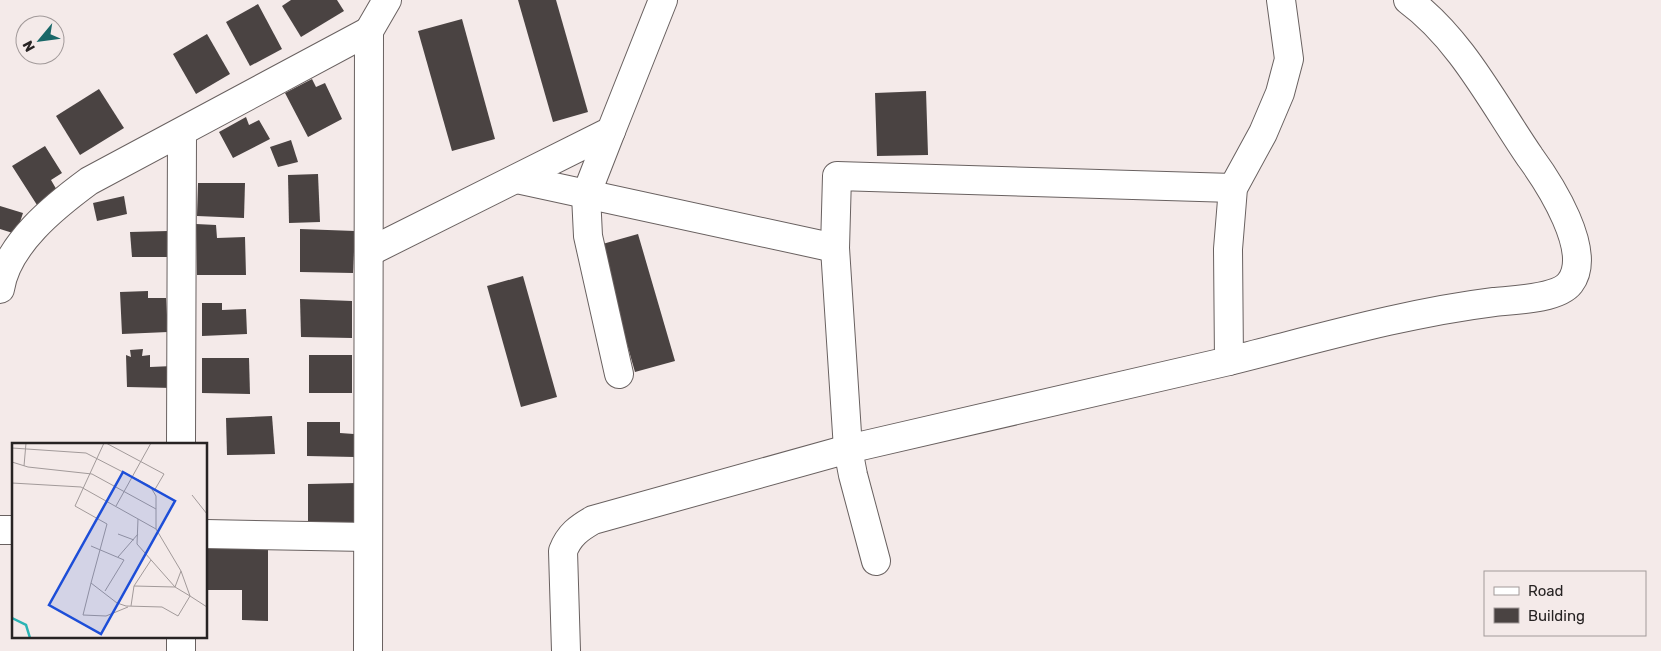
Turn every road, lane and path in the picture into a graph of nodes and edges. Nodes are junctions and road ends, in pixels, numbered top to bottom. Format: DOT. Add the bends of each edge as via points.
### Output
graph roads {
  1 [pos="388,0"];
  2 [pos="663,0"];
  3 [pos="1281,0"];
  4 [pos="1408,0"];
  5 [pos="369,32"];
  6 [pos="611,131"];
  7 [pos="182,133"];
  8 [pos="517,179"];
  9 [pos="1234,188"];
  10 [pos="586,195"];
  11 [pos="9,245"];
  12 [pos="835,248"];
  13 [pos="369,252"];
  14 [pos="0,288"];
  15 [pos="1229,361"];
  16 [pos="619,374"];
  17 [pos="181,443"];
  18 [pos="848,449"];
  19 [pos="208,534"];
  20 [pos="367,537"];
  21 [pos="876,561"];
  22 [pos="181,638"];
  23 [pos="181,651"];
  24 [pos="368,651"];
  25 [pos="566,651"];
  1 -- 5 [label="street"];
  2 -- 6 [label="street"];
  3 -- 9 [label="street" via="1289,59 1285,76 1263,133"];
  4 -- 15 [label="street" via="1430,16 1458,50 1541,172 1569,226 1576,251 1578,267 1570,284 1553,293 1368,326"];
  5 -- 7 [label="street"];
  5 -- 13 [label="street"];
  6 -- 8 [label="street"];
  6 -- 10 [label="street"];
  7 -- 11 [label="street" via="89,181"];
  7 -- 17 [label="street"];
  8 -- 10 [label="street"];
  8 -- 13 [label="street"];
  9 -- 12 [label="street" via="837,176"];
  9 -- 15 [label="street" via="1228,249"];
  10 -- 12 [label="street"];
  10 -- 16 [label="street" via="588,236"];
  11 -- 14 [label="street"];
  12 -- 18 [label="street"];
  13 -- 20 [label="street"];
  15 -- 18 [label="street"];
  18 -- 21 [label="street"];
  18 -- 25 [label="street" via="593,520 579,528 568,539 563,552"];
  19 -- 20 [label="street"];
  20 -- 24 [label="street"];
  22 -- 23 [label="street"];
}
